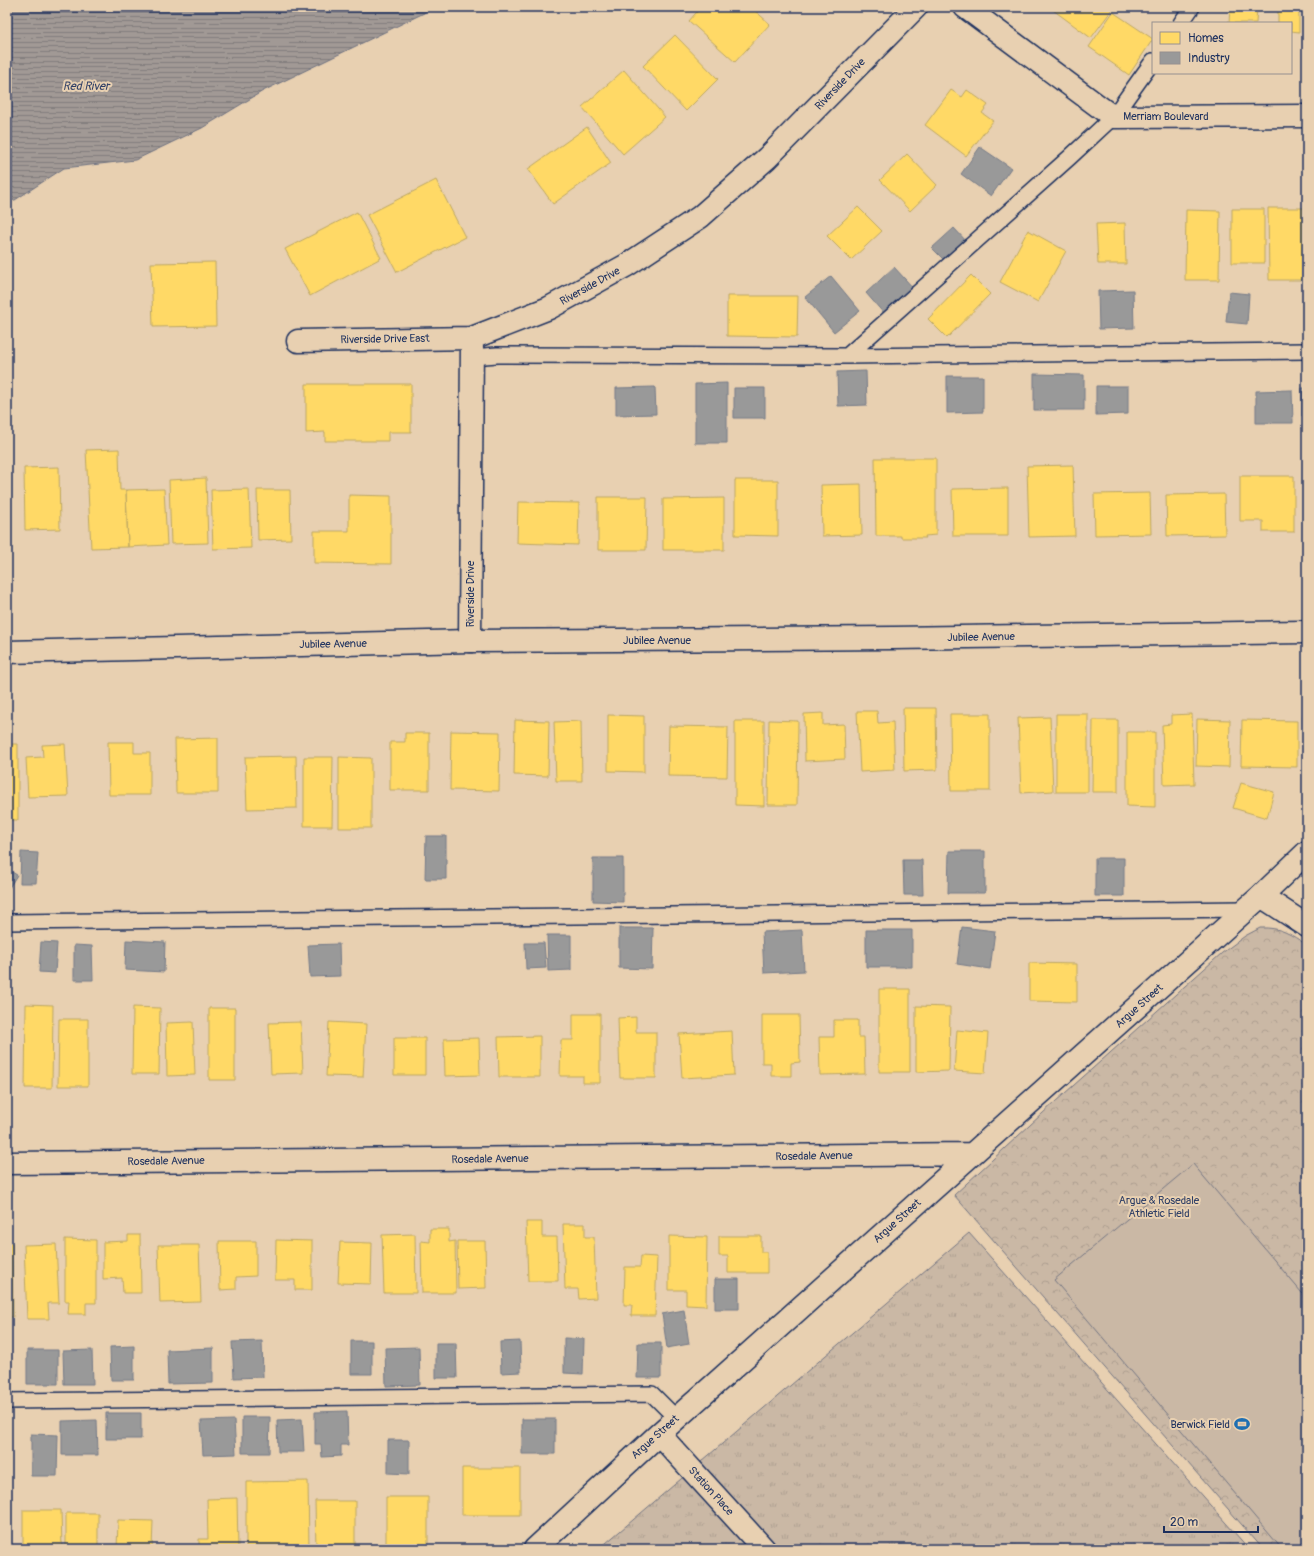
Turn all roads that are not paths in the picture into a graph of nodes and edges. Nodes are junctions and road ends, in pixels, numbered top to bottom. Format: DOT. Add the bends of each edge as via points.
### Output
graph roads {
  1 [pos="916,7"];
  2 [pos="965,7"];
  3 [pos="1192,7"];
  4 [pos="1182,22"];
  5 [pos="1152,62"];
  6 [pos="1113,116"];
  7 [pos="1307,116"];
  8 [pos="298,340"];
  9 [pos="472,348"];
  10 [pos="1307,351"];
  11 [pos="847,356"];
  12 [pos="1307,632"];
  13 [pos="470,641"];
  14 [pos="7,652"];
  15 [pos="1307,852"];
  16 [pos="1254,903"];
  17 [pos="7,922"];
  18 [pos="1307,926"];
  19 [pos="972,1154"];
  20 [pos="7,1163"];
  21 [pos="7,1401"];
  22 [pos="676,1418"];
  23 [pos="659,1434"];
  24 [pos="535,1549"];
  25 [pos="764,1549"];
  1 -- 9 [label="street, Riverside Drive" via="767,158 700,217 627,265"];
  2 -- 6 [label="street, Merriam Boulevard"];
  3 -- 4 [label="lane"];
  5 -- 6 [label="lane"];
  6 -- 7 [label="street, Merriam Boulevard"];
  6 -- 11 [label="lane" via="1070,158"];
  8 -- 9 [label="street, Riverside Drive East"];
  9 -- 11 [label="lane" via="497,355"];
  9 -- 13 [label="street, Riverside Drive"];
  10 -- 11 [label="lane"];
  12 -- 13 [label="street, Jubilee Avenue"];
  13 -- 14 [label="street, Jubilee Avenue"];
  15 -- 16 [label="street, Argue Street"];
  16 -- 17 [label="lane"];
  16 -- 18 [label="street"];
  16 -- 19 [label="street, Argue Street"];
  19 -- 20 [label="street, Rosedale Avenue"];
  19 -- 22 [label="street, Argue Street"];
  21 -- 22 [label="lane" via="652,1394"];
  22 -- 23 [label="street, Argue Street"];
  23 -- 24 [label="street, Argue Street"];
  23 -- 25 [label="street, Station Place"];
}
